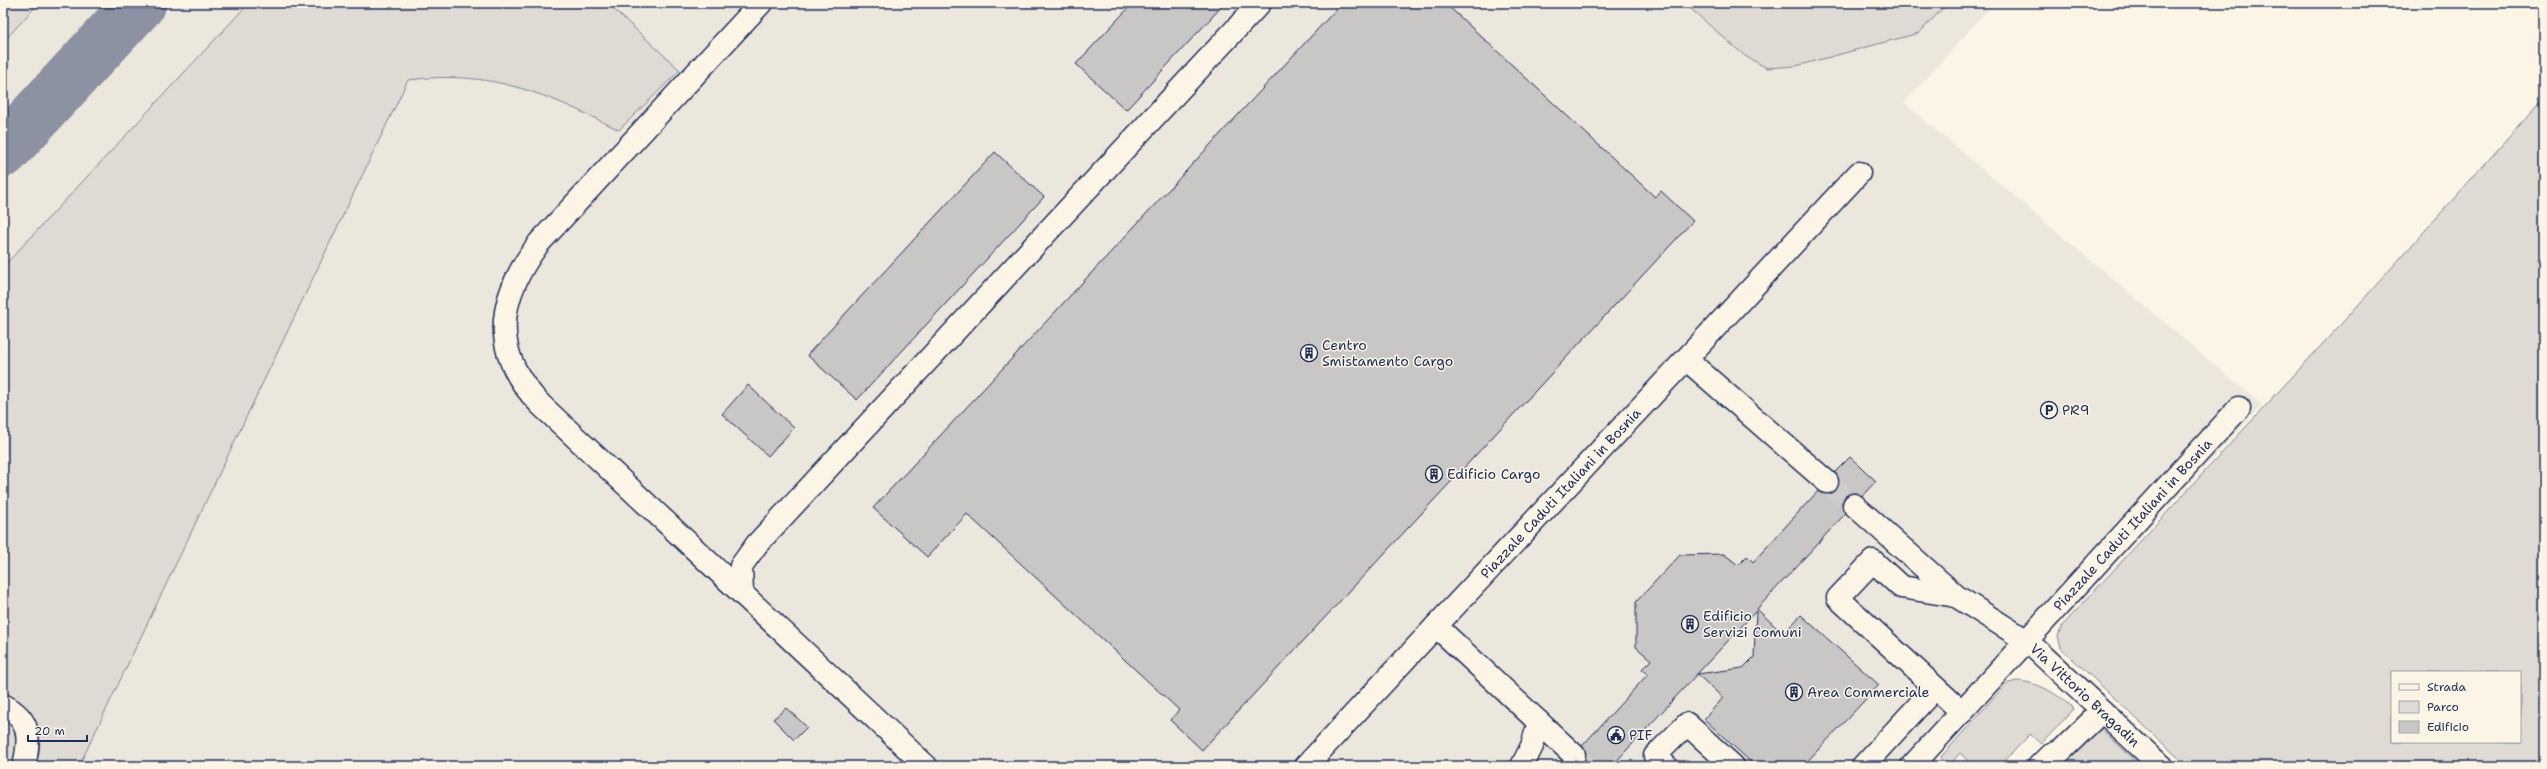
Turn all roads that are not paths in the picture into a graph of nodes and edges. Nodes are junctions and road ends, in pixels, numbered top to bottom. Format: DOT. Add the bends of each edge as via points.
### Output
graph roads {
  1 [pos="761,3"];
  2 [pos="1260,3"];
  3 [pos="1859,173"];
  4 [pos="1686,359"];
  5 [pos="2239,408"];
  6 [pos="1827,482"];
  7 [pos="1854,505"];
  8 [pos="742,593"];
  9 [pos="1956,596"];
  10 [pos="1436,626"];
  11 [pos="2027,641"];
  12 [pos="1935,688"];
  13 [pos="3,705"];
  14 [pos="2096,706"];
  15 [pos="1962,712"];
  16 [pos="1539,722"];
  17 [pos="1574,755"];
  18 [pos="2044,761"];
  19 [pos="24,766"];
  20 [pos="926,766"];
  21 [pos="1306,766"];
  22 [pos="1522,766"];
  23 [pos="1666,766"];
  24 [pos="1733,766"];
  25 [pos="1863,766"];
  26 [pos="1912,766"];
  27 [pos="2161,766"];
  1 -- 8 [label="street" via="539,242 515,279 506,312 508,350 524,387"];
  2 -- 8 [label="street" via="757,544 741,566"];
  3 -- 4 [label="street, Piazzale Caduti Italiani in Bosnia"];
  4 -- 6 [label="street"];
  4 -- 10 [label="street, Piazzale Caduti Italiani in Bosnia"];
  5 -- 11 [label="street, Piazzale Caduti Italiani in Bosnia"];
  7 -- 9 [label="street"];
  8 -- 20 [label="street"];
  9 -- 11 [label="street"];
  9 -- 12 [label="street" via="1901,587 1873,561 1838,598"];
  10 -- 16 [label="street"];
  10 -- 21 [label="street, Piazzale Caduti Italiani in Bosnia"];
  11 -- 14 [label="street, Via Vittorio Bragadin"];
  11 -- 15 [label="street, Piazzale Caduti Italiani in Bosnia"];
  12 -- 15 [label="street"];
  12 -- 25 [label="street"];
  13 -- 19 [label="street" via="21,719 28,731 29,744"];
  14 -- 18 [label="street" via="2061,751"];
  14 -- 27 [label="street, Via Vittorio Bragadin"];
  15 -- 26 [label="street, Piazzale Caduti Italiani in Bosnia"];
  16 -- 17 [label="street"];
  16 -- 22 [label="street"];
  23 -- 24 [label="street" via="1655,756 1687,724"];
}
